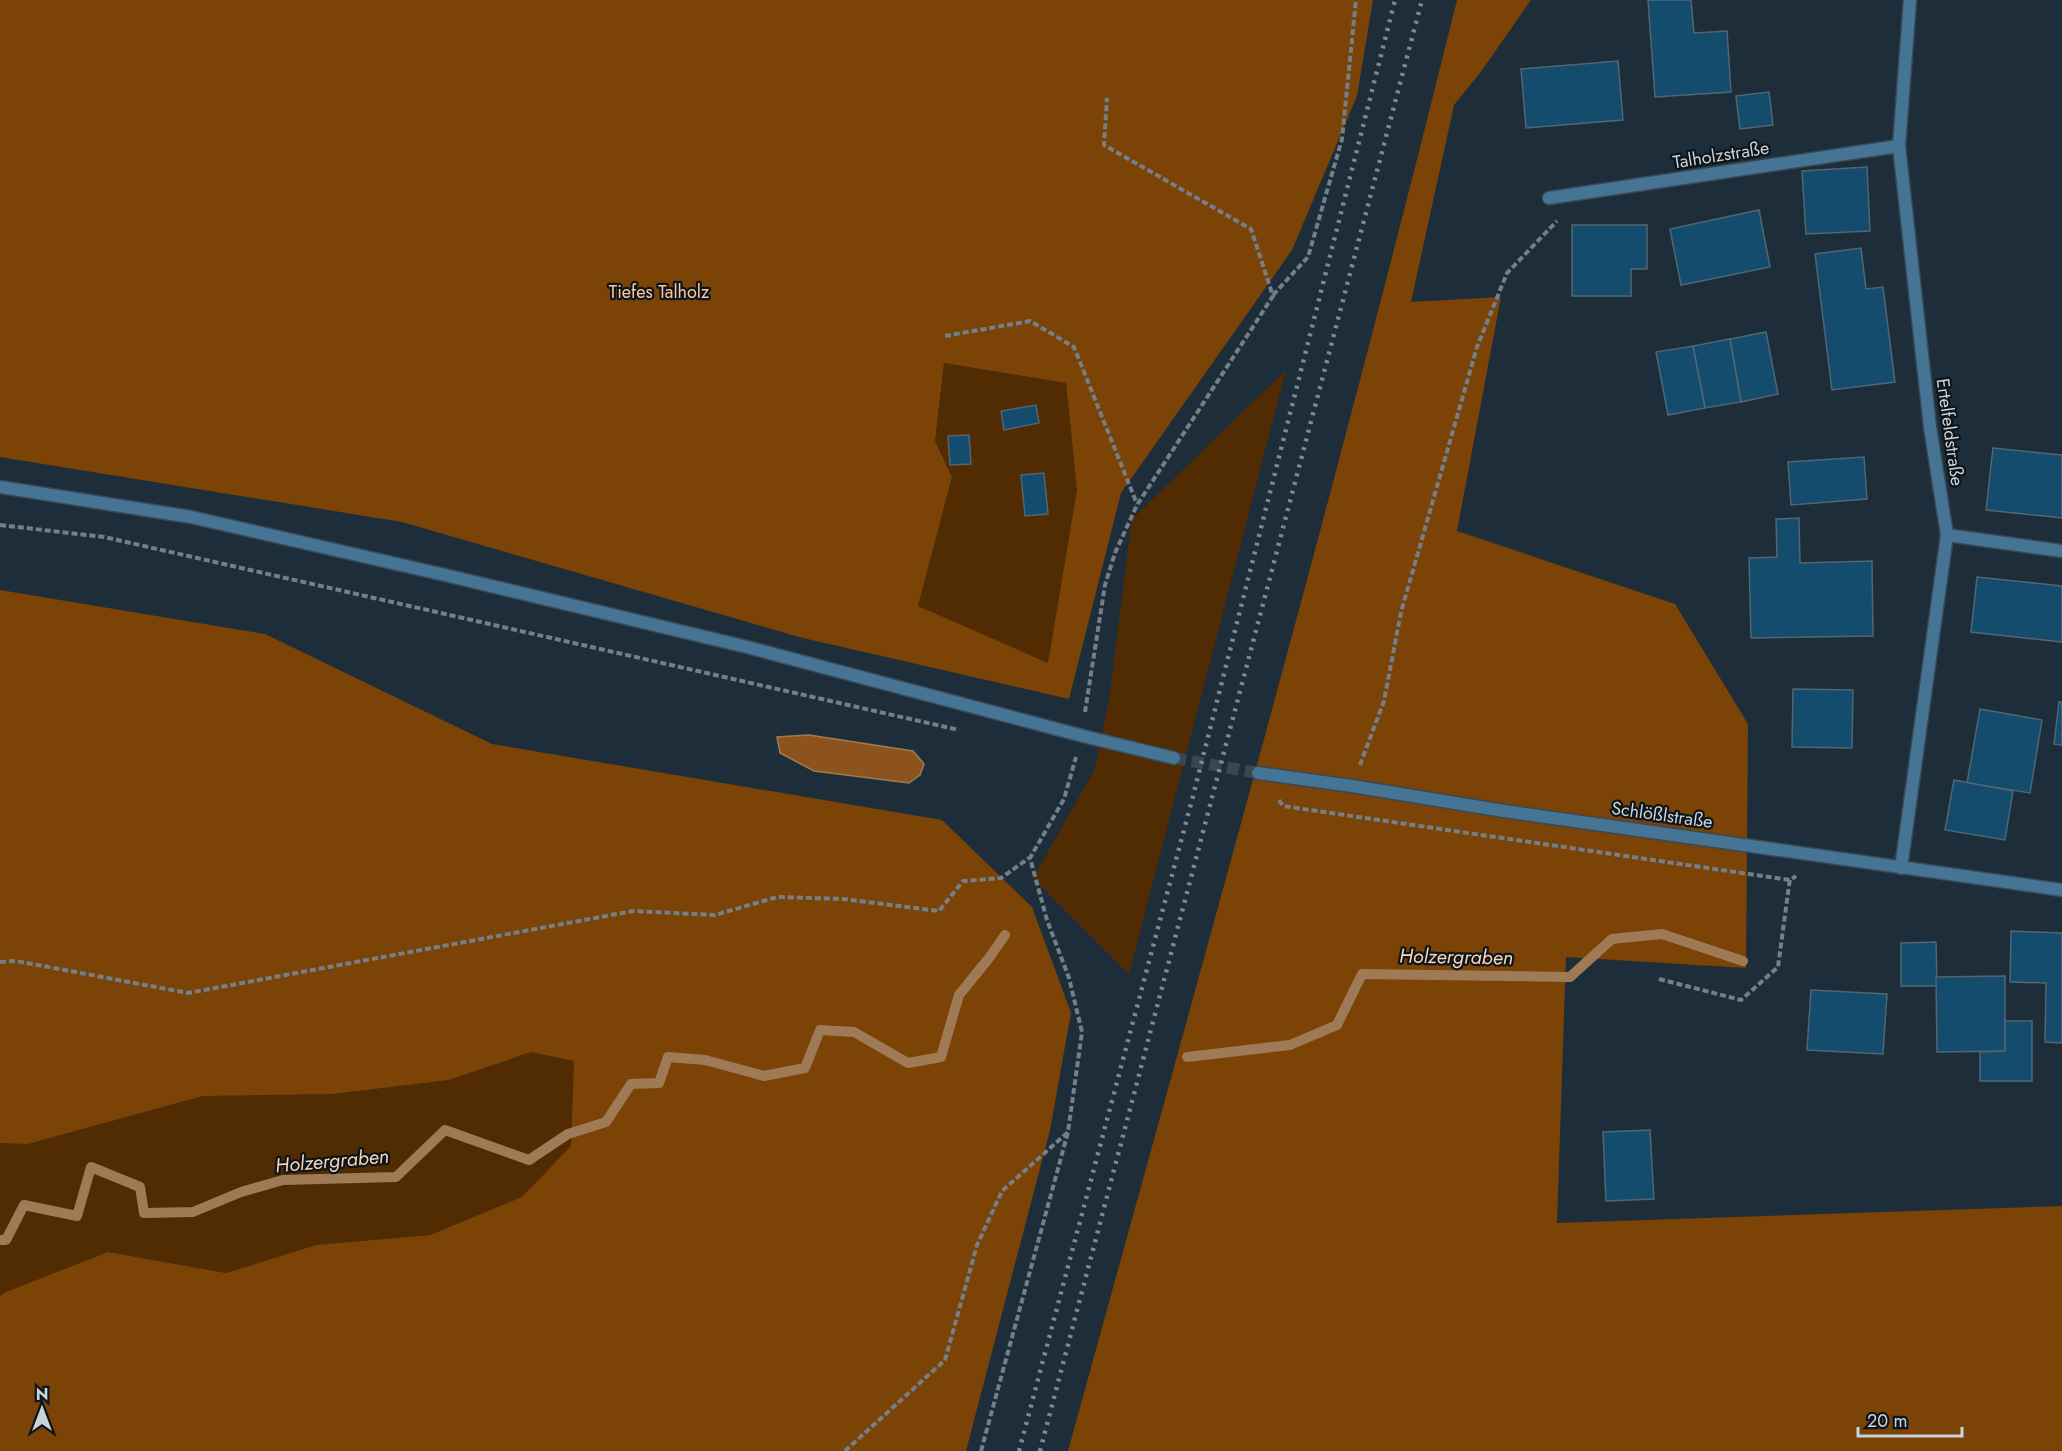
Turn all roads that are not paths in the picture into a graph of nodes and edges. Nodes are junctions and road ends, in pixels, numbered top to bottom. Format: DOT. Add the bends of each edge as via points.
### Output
graph roads {
  1 [pos="1910,0"];
  2 [pos="1899,146"];
  3 [pos="1549,198"];
  4 [pos="0,487"];
  5 [pos="1947,536"];
  6 [pos="2062,551"];
  7 [pos="1174,758"];
  8 [pos="1258,773"];
  9 [pos="1901,868"];
  10 [pos="2062,890"];
  1 -- 2 [label="street, Ertelfeldstraße"];
  2 -- 3 [label="street, Talholzstraße"];
  2 -- 5 [label="street, Ertelfeldstraße" via="1930,427"];
  4 -- 7 [label="street" via="191,517 433,572 747,647"];
  5 -- 6 [label="street"];
  5 -- 9 [label="street, Ertelfeldstraße"];
  8 -- 9 [label="street, Schlößlstraße"];
  9 -- 10 [label="street, Schlößlstraße"];
}
